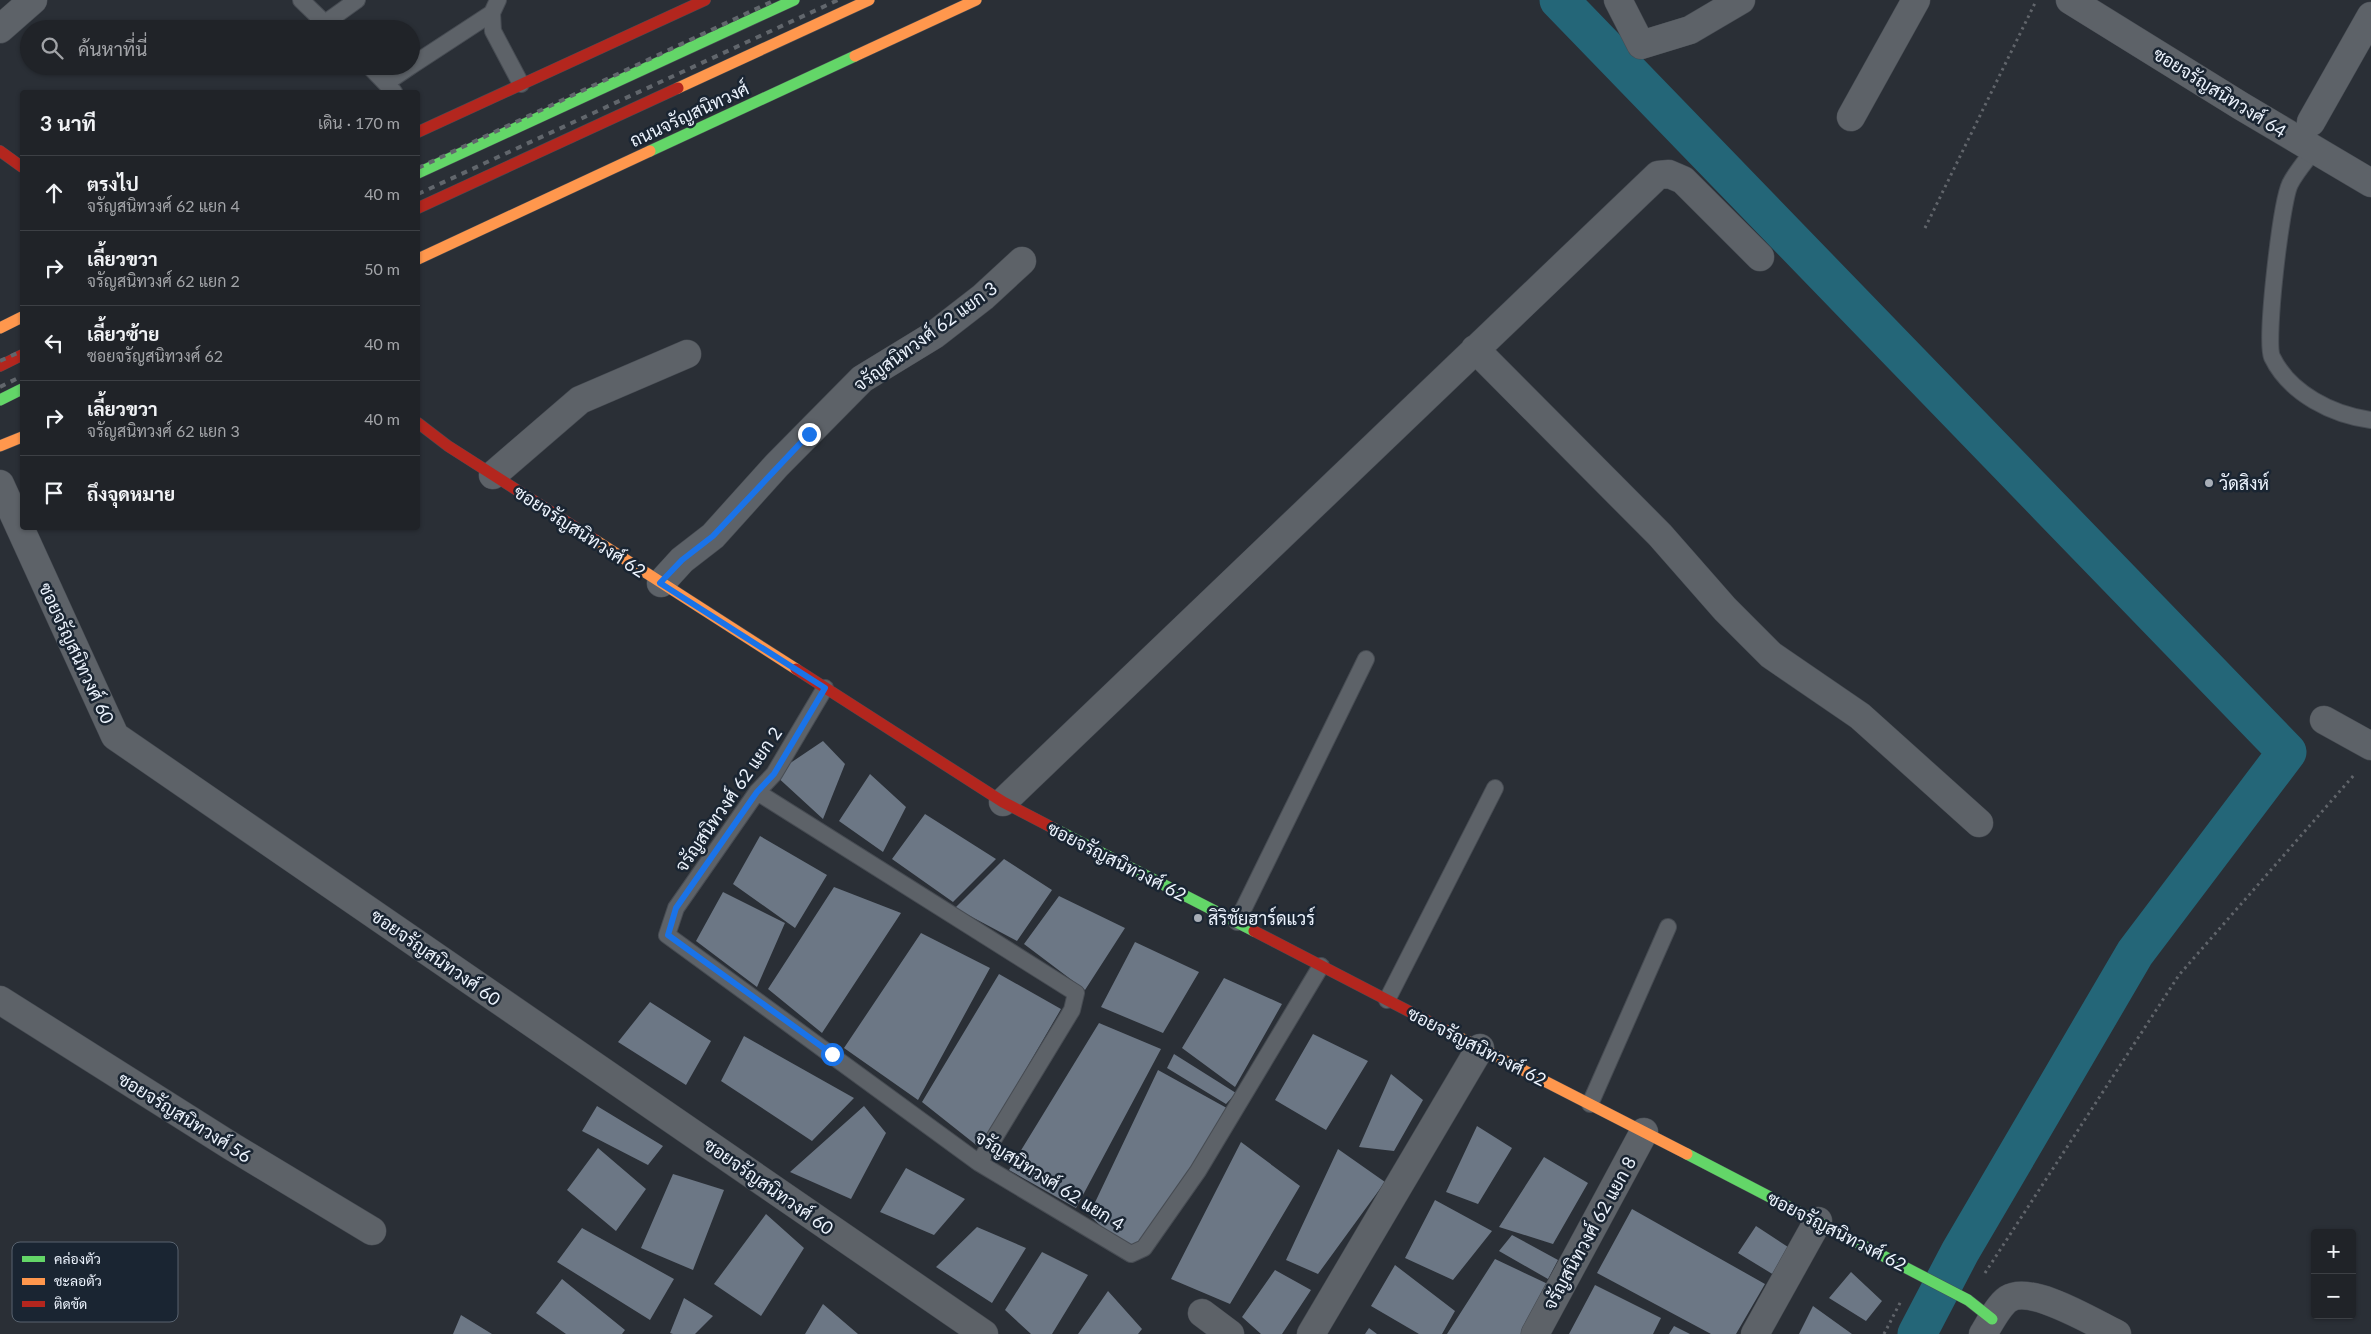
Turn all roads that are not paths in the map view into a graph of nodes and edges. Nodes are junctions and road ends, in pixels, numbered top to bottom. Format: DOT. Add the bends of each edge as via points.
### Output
graph roads {
  1 [pos="33,0"];
  2 [pos="302,0"];
  3 [pos="357,0"];
  4 [pos="705,0"];
  5 [pos="794,0"];
  6 [pos="869,0"];
  7 [pos="976,0"];
  8 [pos="1618,0"];
  9 [pos="1741,0"];
  10 [pos="1916,0"];
  11 [pos="2070,0"];
  12 [pos="495,7"];
  13 [pos="2371,16"];
  14 [pos="322,20"];
  15 [pos="335,20"];
  16 [pos="0,29"];
  17 [pos="420,60"];
  18 [pos="378,75"];
  19 [pos="402,75"];
  20 [pos="521,84"];
  21 [pos="390,88"];
  22 [pos="1851,117"];
  23 [pos="2311,122"];
  24 [pos="420,127"];
  25 [pos="2314,150"];
  26 [pos="0,151"];
  27 [pos="20,166"];
  28 [pos="420,172"];
  29 [pos="2371,183"];
  30 [pos="420,207"];
  31 [pos="1760,256"];
  32 [pos="420,258"];
  33 [pos="1022,262"];
  34 [pos="20,318"];
  35 [pos="0,328"];
  36 [pos="1476,349"];
  37 [pos="687,354"];
  38 [pos="20,356"];
  39 [pos="0,366"];
  40 [pos="20,390"];
  41 [pos="0,400"];
  42 [pos="2371,420"];
  43 [pos="420,425"];
  44 [pos="20,438"];
  45 [pos="0,446"];
  46 [pos="493,475"];
  47 [pos="0,484"];
  48 [pos="20,528"];
  49 [pos="21,530"];
  50 [pos="660,583"];
  51 [pos="1366,659"];
  52 [pos="825,688"];
  53 [pos="2324,720"];
  54 [pos="2371,746"];
  55 [pos="1495,788"];
  56 [pos="757,792"];
  57 [pos="1003,802"];
  58 [pos="1979,823"];
  59 [pos="1237,922"];
  60 [pos="1668,927"];
  61 [pos="668,935"];
  62 [pos="1322,966"];
  63 [pos="0,1000"];
  64 [pos="1387,1000"];
  65 [pos="1480,1048"];
  66 [pos="1590,1104"];
  67 [pos="1644,1132"];
  68 [pos="979,1163"];
  69 [pos="1818,1221"];
  70 [pos="372,1231"];
  71 [pos="1202,1313"];
  72 [pos="1988,1326"];
  73 [pos="984,1334"];
  74 [pos="1230,1334"];
  75 [pos="1311,1334"];
  76 [pos="1535,1334"];
  77 [pos="1755,1334"];
  78 [pos="2117,1334"];
  1 -- 16 [label="street"];
  2 -- 14 [label="lane"];
  3 -- 15 [label="lane"];
  4 -- 20 [label="main road"];
  5 -- 28 [label="main road"];
  6 -- 30 [label="main road, ถนนจรัญสนิทวงศ์"];
  7 -- 32 [label="main road, ถนนจรัญสนิทวงศ์"];
  8 -- 9 [label="street" via="1641,45 1690,30"];
  10 -- 22 [label="street"];
  11 -- 25 [label="street, ซอยจรัญสนิทวงศ์ 64"];
  12 -- 17 [label="lane"];
  12 -- 20 [label="lane" via="492,31"];
  13 -- 23 [label="street"];
  18 -- 21 [label="lane"];
  19 -- 21 [label="lane"];
  20 -- 24 [label="main road"];
  25 -- 29 [label="street, ซอยจรัญสนิทวงศ์ 64"];
  25 -- 42 [label="lane" via="2290,184 2284,201 2270,333 2271,355 2282,373 2317,404 2350,417"];
  26 -- 27 [label="main road"];
  31 -- 36 [label="street" via="1683,180 1669,174 1658,175"];
  33 -- 50 [label="street, จรัญสนิทวงศ์ 62 แยก 3" via="983,298 934,335 862,378 713,536 682,560"];
  34 -- 35 [label="main road"];
  36 -- 57 [label="street"];
  36 -- 58 [label="street" via="1660,535 1725,609 1771,655 1860,716"];
  37 -- 46 [label="street" via="580,400"];
  38 -- 39 [label="main road"];
  40 -- 41 [label="main road"];
  43 -- 46 [label="main road, ซอยจรัญสนิทวงศ์ 62"];
  44 -- 45 [label="main road"];
  46 -- 50 [label="main road, ซอยจรัญสนิทวงศ์ 62"];
  47 -- 48 [label="street, ซอยจรัญสนิทวงศ์ 60"];
  49 -- 73 [label="street, ซอยจรัญสนิทวงศ์ 60" via="115,736"];
  50 -- 52 [label="main road, ซอยจรัญสนิทวงศ์ 62"];
  51 -- 59 [label="lane"];
  52 -- 56 [label="lane, จรัญสนิทวงศ์ 62 แยก 2" via="774,774"];
  52 -- 57 [label="main road, ซอยจรัญสนิทวงศ์ 62"];
  53 -- 54 [label="street"];
  55 -- 64 [label="lane"];
  56 -- 61 [label="lane, จรัญสนิทวงศ์ 62 แยก 2" via="676,908"];
  56 -- 68 [label="lane" via="1076,993 1072,1010"];
  57 -- 59 [label="main road, ซอยจรัญสนิทวงศ์ 62"];
  59 -- 62 [label="main road, ซอยจรัญสนิทวงศ์ 62"];
  60 -- 66 [label="lane"];
  61 -- 68 [label="lane, จรัญสนิทวงศ์ 62 แยก 4"];
  62 -- 64 [label="main road, ซอยจรัญสนิทวงศ์ 62"];
  62 -- 68 [label="lane, จรัญสนิทวงศ์ 62 แยก 4" via="1198,1171 1144,1248 1131,1254"];
  63 -- 70 [label="street, ซอยจรัญสนิทวงศ์ 56"];
  64 -- 65 [label="main road, ซอยจรัญสนิทวงศ์ 62"];
  65 -- 66 [label="main road, ซอยจรัญสนิทวงศ์ 62"];
  65 -- 75 [label="street"];
  66 -- 67 [label="main road, ซอยจรัญสนิทวงศ์ 62"];
  67 -- 69 [label="main road, ซอยจรัญสนิทวงศ์ 62"];
  67 -- 76 [label="street, จรัญสนิทวงศ์ 62 แยก 8"];
  69 -- 72 [label="main road, ซอยจรัญสนิทวงศ์ 62" via="1968,1300"];
  69 -- 77 [label="street"];
  71 -- 74 [label="street"];
  72 -- 78 [label="street" via="2007,1300 2022,1295 2050,1302"];
}
